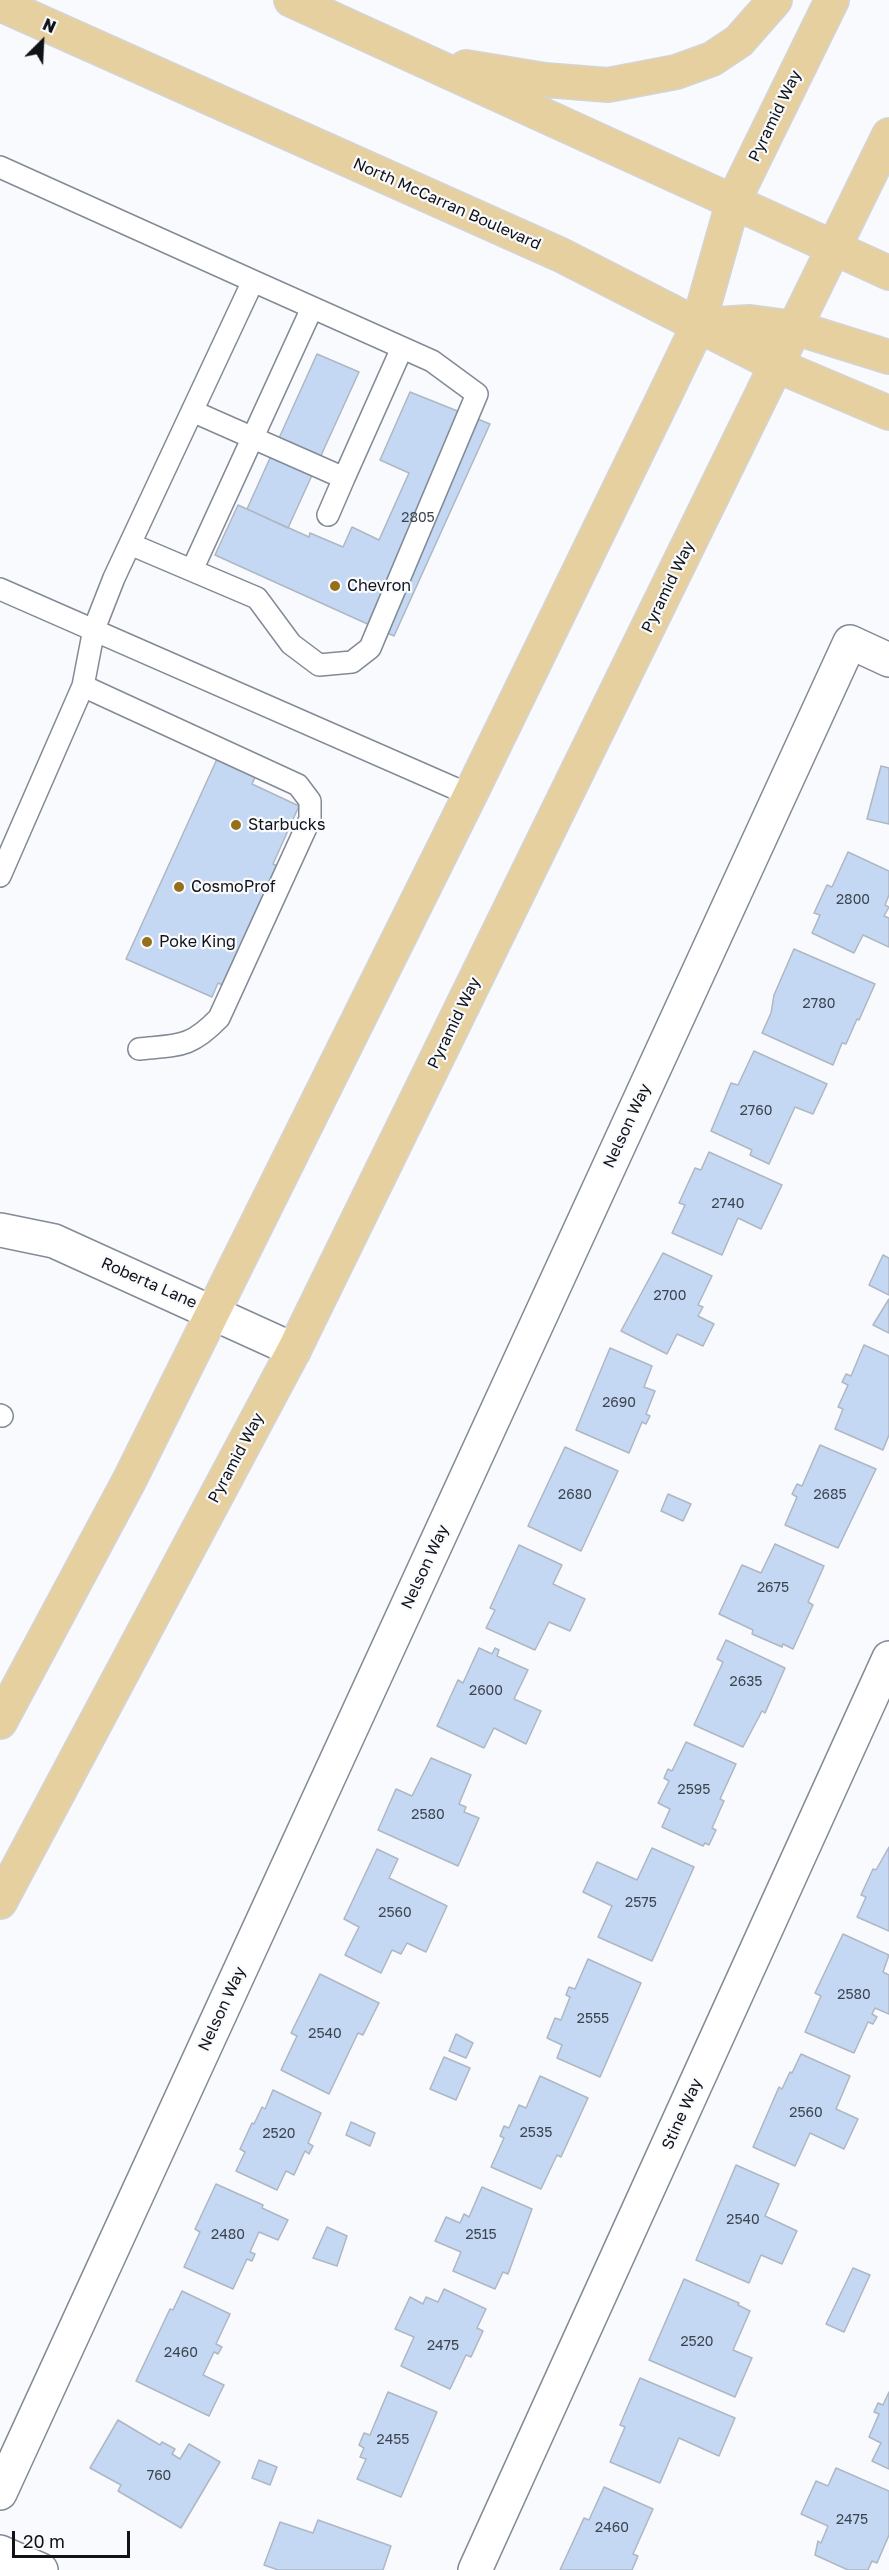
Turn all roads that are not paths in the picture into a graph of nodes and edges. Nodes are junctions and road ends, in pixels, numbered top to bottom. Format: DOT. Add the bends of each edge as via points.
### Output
graph roads {
  1 [pos="291,0"];
  2 [pos="775,0"];
  3 [pos="832,0"];
  4 [pos="0,4"];
  5 [pos="424,60"];
  6 [pos="889,135"];
  7 [pos="0,166"];
  8 [pos="733,202"];
  9 [pos="834,250"];
  10 [pos="889,273"];
  11 [pos="253,281"];
  12 [pos="312,308"];
  13 [pos="698,326"];
  14 [pos="796,328"];
  15 [pos="402,348"];
  16 [pos="889,357"];
  17 [pos="778,366"];
  18 [pos="192,411"];
  19 [pos="889,413"];
  20 [pos="251,436"];
  21 [pos="344,478"];
  22 [pos="328,515"];
  23 [pos="130,543"];
  24 [pos="192,570"];
  25 [pos="0,589"];
  26 [pos="94,629"];
  27 [pos="889,660"];
  28 [pos="83,686"];
  29 [pos="470,795"];
  30 [pos="0,876"];
  31 [pos="139,1049"];
  32 [pos="0,1230"];
  33 [pos="212,1311"];
  34 [pos="294,1350"];
  35 [pos="889,1658"];
  36 [pos="9,1687"];
  37 [pos="0,1722"];
  38 [pos="0,1902"];
  39 [pos="0,2493"];
  40 [pos="0,2552"];
  41 [pos="41,2570"];
  42 [pos="475,2570"];
  1 -- 5 [label="main road"];
  2 -- 5 [label="main road" via="739,42 712,59 676,72 608,85 545,80"];
  3 -- 8 [label="main road, Pyramid Way"];
  4 -- 13 [label="main road, North McCarran Boulevard" via="561,255"];
  5 -- 8 [label="main road"];
  6 -- 9 [label="main road, Pyramid Way"];
  7 -- 11 [label="lane"];
  8 -- 9 [label="main road"];
  8 -- 13 [label="main road, Pyramid Way"];
  9 -- 10 [label="main road"];
  9 -- 14 [label="main road, Pyramid Way"];
  11 -- 12 [label="lane"];
  11 -- 18 [label="lane"];
  12 -- 15 [label="lane"];
  12 -- 20 [label="lane"];
  13 -- 14 [label="main road" via="750,322"];
  13 -- 17 [label="main road, North McCarran Boulevard"];
  13 -- 29 [label="main road, Pyramid Way"];
  14 -- 16 [label="main road"];
  14 -- 17 [label="main road, Pyramid Way"];
  15 -- 21 [label="lane"];
  15 -- 24 [label="lane" via="432,361 477,394 370,648 352,662 319,665 291,644 257,598"];
  17 -- 19 [label="main road, North McCarran Boulevard"];
  17 -- 34 [label="main road, Pyramid Way"];
  18 -- 20 [label="lane"];
  18 -- 23 [label="lane"];
  20 -- 21 [label="lane"];
  20 -- 24 [label="lane"];
  21 -- 22 [label="lane"];
  23 -- 24 [label="lane"];
  23 -- 26 [label="lane"];
  25 -- 26 [label="lane"];
  26 -- 28 [label="lane"];
  26 -- 29 [label="lane"];
  27 -- 39 [label="street, Nelson Way" via="850,642"];
  28 -- 30 [label="lane"];
  28 -- 31 [label="lane" via="298,785 309,801 310,819 219,1018 201,1037 179,1045"];
  29 -- 33 [label="main road, Pyramid Way"];
  32 -- 33 [label="street, Roberta Lane" via="54,1241"];
  33 -- 34 [label="street, Roberta Lane"];
  33 -- 36 [label="main road, Pyramid Way" via="129,1481"];
  34 -- 38 [label="main road, Pyramid Way"];
  35 -- 42 [label="street, Stine Way"];
  36 -- 37 [label="main road, Pyramid Way"];
  40 -- 41 [label="street"];
}
